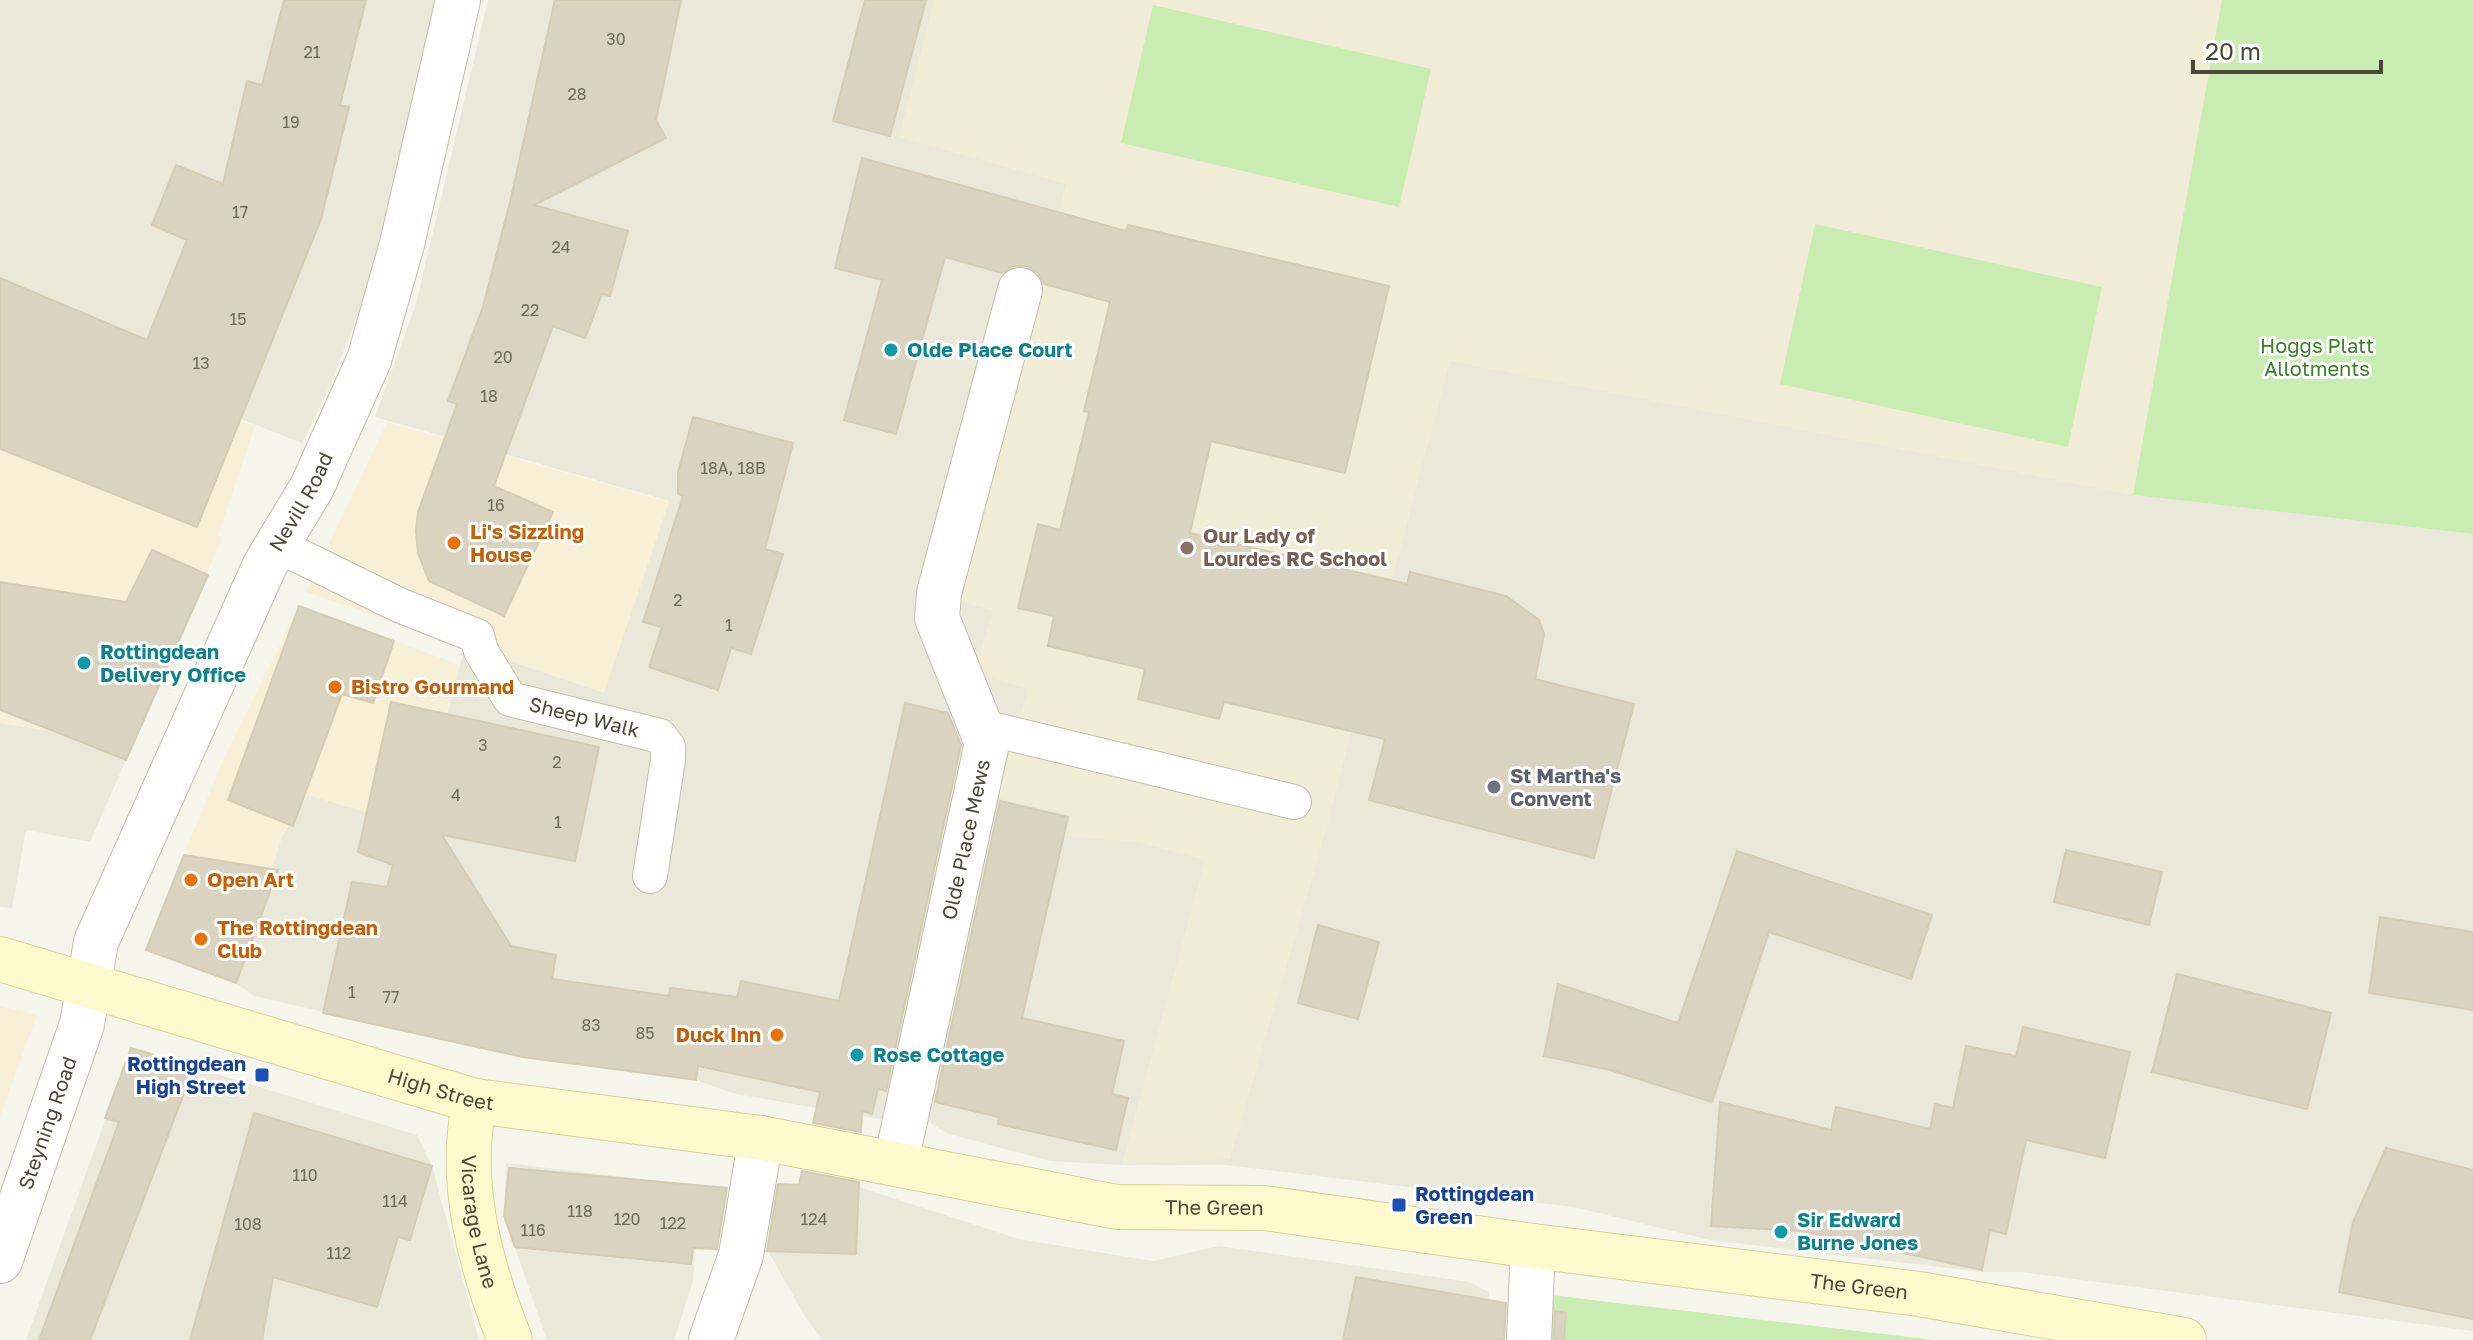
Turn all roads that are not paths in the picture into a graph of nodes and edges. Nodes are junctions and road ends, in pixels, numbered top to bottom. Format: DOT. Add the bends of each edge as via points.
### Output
graph roads {
  1 [pos="458,0"];
  2 [pos="1020,290"];
  3 [pos="277,545"];
  4 [pos="979,726"];
  5 [pos="1294,802"];
  6 [pos="650,876"];
  7 [pos="0,959"];
  8 [pos="87,982"];
  9 [pos="475,1101"];
  10 [pos="761,1138"];
  11 [pos="896,1162"];
  12 [pos="1533,1246"];
  13 [pos="0,1261"];
  14 [pos="510,1340"];
  15 [pos="711,1340"];
  16 [pos="1529,1340"];
  17 [pos="2184,1340"];
  1 -- 3 [label="street, Nevill Road" via="402,244 369,360 312,487"];
  2 -- 4 [label="street, Olde Place Mews" via="939,593 937,618"];
  3 -- 6 [label="lane, Sheep Walk" via="399,605 477,636 510,699 660,736 668,747 668,760"];
  3 -- 8 [label="street, Nevill Road" via="96,942"];
  4 -- 5 [label="lane"];
  4 -- 11 [label="street, Olde Place Mews" via="987,743"];
  7 -- 8 [label="main road, High Street"];
  8 -- 9 [label="main road, High Street"];
  8 -- 13 [label="street, Steyning Road" via="82,1024"];
  9 -- 10 [label="main road, High Street"];
  9 -- 14 [label="main road, Vicarage Lane" via="467,1136 477,1244"];
  10 -- 11 [label="main road, High Street"];
  10 -- 15 [label="street" via="741,1255"];
  11 -- 12 [label="main road, The Green" via="1117,1207 1264,1208"];
  12 -- 16 [label="street"];
  12 -- 17 [label="main road, The Green" via="1919,1294"];
}
